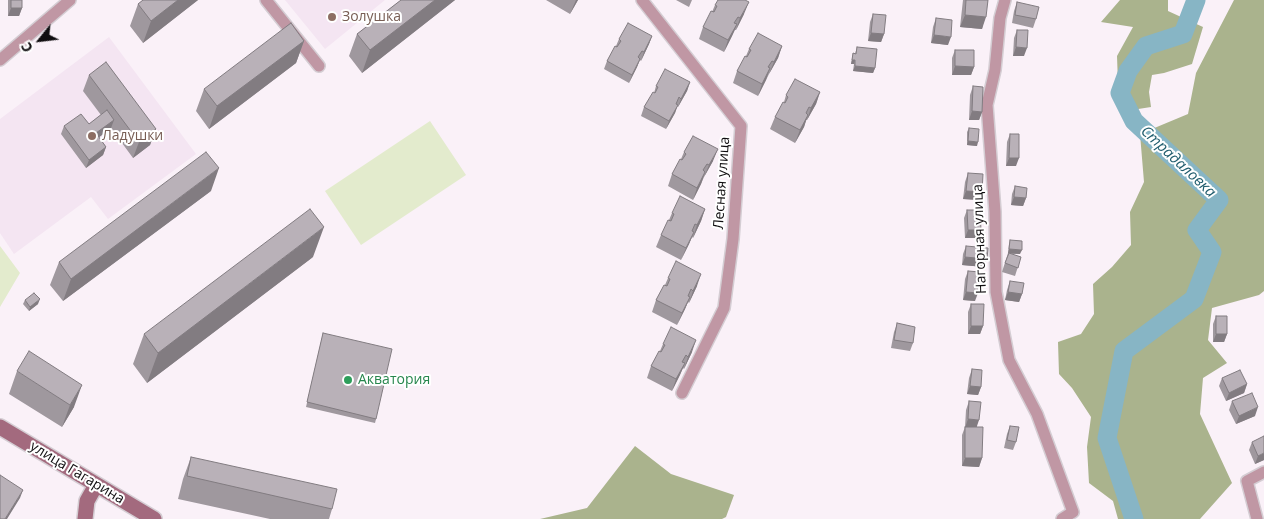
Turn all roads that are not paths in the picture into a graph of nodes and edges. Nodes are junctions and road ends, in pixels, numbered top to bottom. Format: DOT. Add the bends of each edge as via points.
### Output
graph roads {
  1 [pos="70,0"];
  2 [pos="266,0"];
  3 [pos="642,0"];
  4 [pos="1005,0"];
  5 [pos="0,60"];
  6 [pos="319,66"];
  7 [pos="682,393"];
  8 [pos="0,427"];
  9 [pos="1264,472"];
  10 [pos="96,485"];
  11 [pos="85,519"];
  12 [pos="154,519"];
  13 [pos="1062,519"];
  14 [pos="1257,519"];
  1 -- 5 [label="street"];
  2 -- 6 [label="street"];
  3 -- 7 [label="street, Лесная улица" via="741,126 733,239 724,308"];
  4 -- 13 [label="street, Нагорная улица" via="1000,18 996,70 987,105 995,212 996,292 1009,360 1038,414 1073,512"];
  8 -- 10 [label="street, улица Гагарина"];
  9 -- 14 [label="street" via="1247,481"];
  10 -- 11 [label="street" via="87,501"];
  10 -- 12 [label="street, улица Гагарина"];
}
